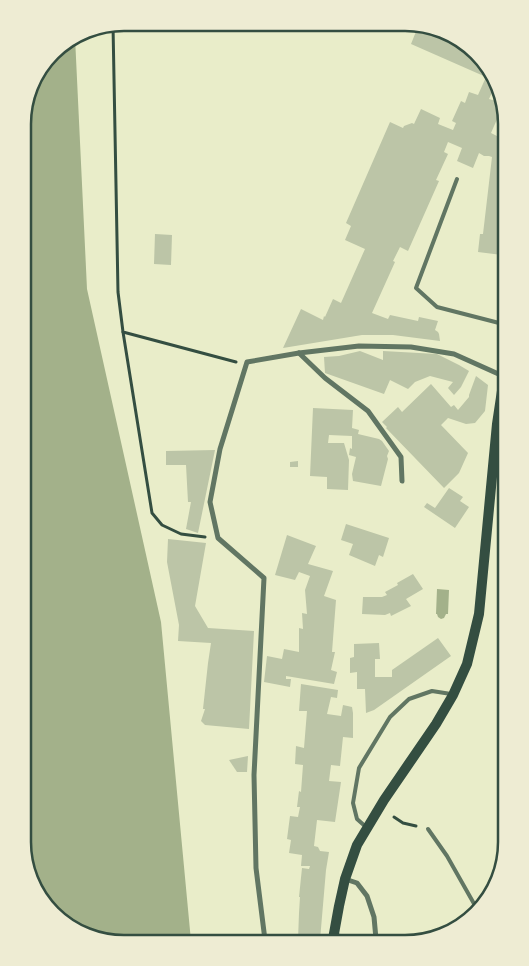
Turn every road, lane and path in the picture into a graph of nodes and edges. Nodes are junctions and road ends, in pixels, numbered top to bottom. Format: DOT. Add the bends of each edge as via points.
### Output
graph roads {
  1 [pos="113,32"];
  2 [pos="457,179"];
  3 [pos="498,323"];
  4 [pos="123,332"];
  5 [pos="299,353"];
  6 [pos="247,362"];
  7 [pos="498,374"];
  8 [pos="498,458"];
  9 [pos="402,481"];
  10 [pos="218,538"];
  11 [pos="453,695"];
  12 [pos="394,817"];
  13 [pos="367,828"];
  14 [pos="428,829"];
  15 [pos="345,879"];
  16 [pos="474,903"];
  17 [pos="264,935"];
  18 [pos="334,935"];
  19 [pos="376,935"];
  1 -- 4 [label="path" via="118,292"];
  2 -- 3 [label="lane" via="416,288 437,307"];
  4 -- 6 [label="path" via="236,362"];
  4 -- 10 [label="path" via="152,513 162,525 181,534"];
  5 -- 6 [label="street"];
  5 -- 7 [label="street" via="359,346 411,347 454,354"];
  5 -- 9 [label="street" via="368,411 402,457"];
  6 -- 10 [label="street" via="220,449 210,502"];
  8 -- 11 [label="main road" via="479,614 467,664"];
  10 -- 17 [label="street" via="264,578 254,775 256,868"];
  11 -- 13 [label="main road"];
  11 -- 13 [label="lane" via="432,691 409,699 390,717 359,768 353,803 357,819"];
  12 -- 14 [label="path" via="402,823"];
  13 -- 15 [label="main road" via="357,844"];
  14 -- 16 [label="lane"];
  15 -- 18 [label="main road"];
  15 -- 19 [label="street" via="357,883 367,896"];
}
